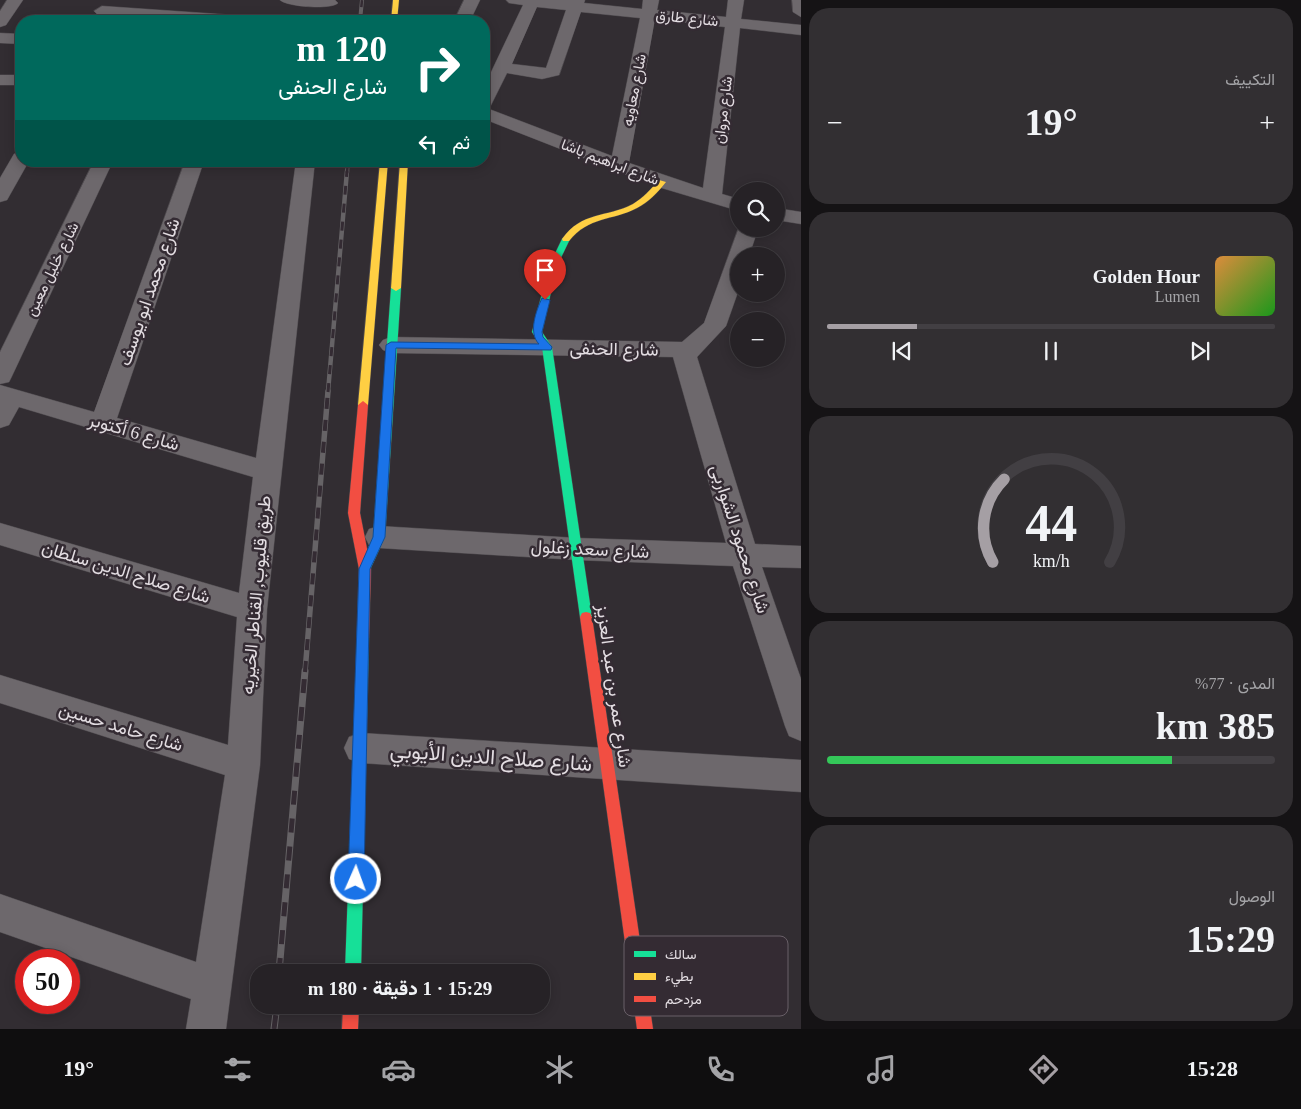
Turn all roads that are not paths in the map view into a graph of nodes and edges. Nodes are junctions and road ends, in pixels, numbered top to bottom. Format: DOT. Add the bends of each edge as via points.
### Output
graph roads {
  1 [pos="15,0"];
  2 [pos="181,0"];
  3 [pos="288,0"];
  4 [pos="396,0"];
  5 [pos="472,0"];
  6 [pos="514,0"];
  7 [pos="736,0"];
  8 [pos="800,0"];
  9 [pos="330,2"];
  10 [pos="532,2"];
  11 [pos="576,3"];
  12 [pos="649,7"];
  13 [pos="102,11"];
  14 [pos="801,12"];
  15 [pos="137,15"];
  16 [pos="174,15"];
  17 [pos="327,15"];
  18 [pos="395,15"];
  19 [pos="465,15"];
  20 [pos="0,22"];
  21 [pos="733,22"];
  22 [pos="801,30"];
  23 [pos="0,38"];
  24 [pos="15,39"];
  25 [pos="502,67"];
  26 [pos="0,80"];
  27 [pos="15,80"];
  28 [pos="490,92"];
  29 [pos="490,115"];
  30 [pos="0,155"];
  31 [pos="15,156"];
  32 [pos="15,166"];
  33 [pos="619,166"];
  34 [pos="101,167"];
  35 [pos="193,167"];
  36 [pos="305,167"];
  37 [pos="383,167"];
  38 [pos="404,167"];
  39 [pos="662,182"];
  40 [pos="1,191"];
  41 [pos="712,197"];
  42 [pos="730,202"];
  43 [pos="785,215"];
  44 [pos="801,218"];
  45 [pos="745,237"];
  46 [pos="391,345"];
  47 [pos="548,347"];
  48 [pos="687,350"];
  49 [pos="0,376"];
  50 [pos="7,395"];
  51 [pos="0,419"];
  52 [pos="103,422"];
  53 [pos="267,471"];
  54 [pos="0,534"];
  55 [pos="379,537"];
  56 [pos="577,549"];
  57 [pos="744,555"];
  58 [pos="801,557"];
  59 [pos="364,569"];
  60 [pos="252,609"];
  61 [pos="0,689"];
  62 [pos="801,726"];
  63 [pos="361,748"];
  64 [pos="607,764"];
  65 [pos="243,765"];
  66 [pos="801,776"];
  67 [pos="0,913"];
  68 [pos="632,936"];
  69 [pos="352,964"];
  70 [pos="212,987"];
  71 [pos="351,1014"];
  72 [pos="643,1016"];
  73 [pos="206,1029"];
  74 [pos="350,1029"];
  75 [pos="645,1029"];
  1 -- 20 [label="street"];
  2 -- 16 [label="street"];
  3 -- 9 [label="street"];
  4 -- 18 [label="main road"];
  5 -- 19 [label="street"];
  6 -- 10 [label="street, شارع طارق"];
  7 -- 21 [label="street, شارع مروان"];
  8 -- 14 [label="street"];
  9 -- 17 [label="street"];
  10 -- 11 [label="street, شارع طارق"];
  10 -- 25 [label="street"];
  11 -- 12 [label="street, شارع طارق"];
  11 -- 25 [label="street" via="552,71 542,74"];
  12 -- 21 [label="street, شارع طارق"];
  12 -- 33 [label="street, شارع معاويه"];
  13 -- 15 [label="street"];
  21 -- 22 [label="street, شارع طارق"];
  21 -- 41 [label="street, شارع مروان"];
  23 -- 24 [label="street"];
  25 -- 28 [label="street"];
  26 -- 27 [label="street"];
  29 -- 33 [label="street, شارع ابراهيم باشا"];
  30 -- 31 [label="street"];
  32 -- 40 [label="street"];
  33 -- 39 [label="street, شارع ابراهيم باشا"];
  34 -- 49 [label="street, شارع خليل معين"];
  35 -- 52 [label="street, شارع محمد ابو يوسف"];
  36 -- 53 [label="street, طريق قليوب, القناطر الخيريه"];
  37 -- 59 [label="main road" via="354,513"];
  38 -- 46 [label="main road"];
  39 -- 41 [label="street, شارع ابراهيم باشا"];
  39 -- 47 [label="main road, شارع عمر بن عبد العزيز" via="643,203 621,212 591,217 563,240 556,253 537,332 538,338"];
  41 -- 42 [label="street, شارع ابراهيم باشا"];
  43 -- 44 [label="street"];
  45 -- 48 [label="street" via="715,326"];
  46 -- 47 [label="street, شارع الحنفى"];
  46 -- 55 [label="main road"];
  47 -- 48 [label="street, شارع الحنفى"];
  47 -- 56 [label="main road, شارع عمر بن عبد العزيز"];
  48 -- 57 [label="street, شارع محمود الشواربى" via="688,373"];
  50 -- 51 [label="street"];
  50 -- 52 [label="street, شارع 6 أكتوبر"];
  52 -- 53 [label="street, شارع 6 أكتوبر"];
  53 -- 60 [label="street, طريق قليوب, القناطر الخيريه"];
  54 -- 60 [label="street, شارع صلاح الدين سلطان"];
  55 -- 56 [label="street, شارع سعد زغلول"];
  55 -- 59 [label="main road"];
  56 -- 57 [label="street, شارع سعد زغلول"];
  56 -- 64 [label="main road, شارع عمر بن عبد العزيز"];
  57 -- 58 [label="street, شارع سعد زغلول"];
  57 -- 62 [label="street, شارع محمود الشواربى"];
  59 -- 63 [label="main road"];
  60 -- 65 [label="street, طريق قليوب, القناطر الخيريه"];
  61 -- 65 [label="street, شارع حامد حسين"];
  63 -- 64 [label="street, شارع صلاح الدين الأيوبي"];
  63 -- 69 [label="main road"];
  64 -- 66 [label="street, شارع صلاح الدين الأيوبي"];
  64 -- 68 [label="main road, شارع عمر بن عبد العزيز"];
  65 -- 70 [label="street, طريق قليوب, القناطر الخيريه"];
  67 -- 70 [label="street"];
  70 -- 73 [label="street, طريق قليوب, القناطر الخيريه"];
  71 -- 74 [label="main road"];
  72 -- 75 [label="main road, شارع عمر بن عبد العزيز"];
}
